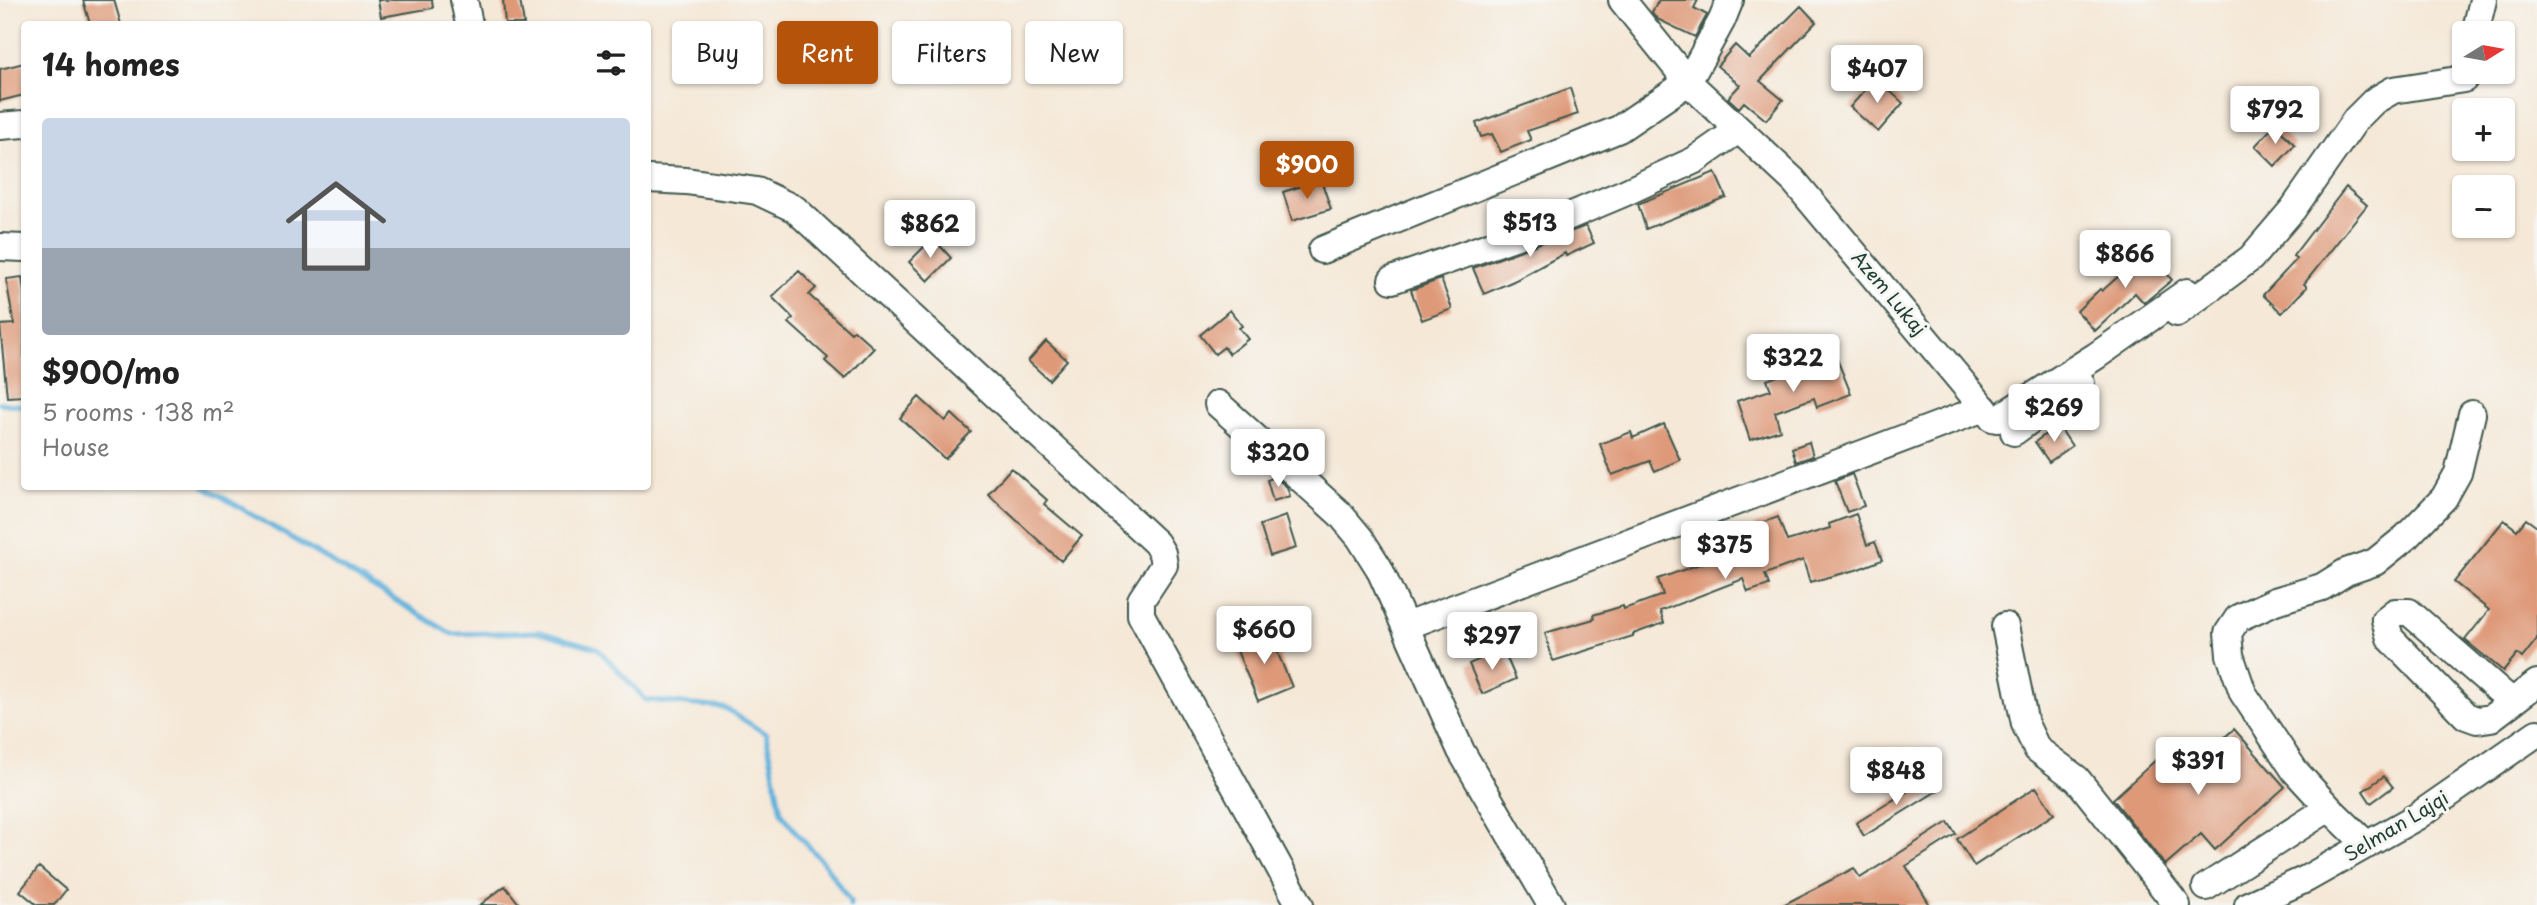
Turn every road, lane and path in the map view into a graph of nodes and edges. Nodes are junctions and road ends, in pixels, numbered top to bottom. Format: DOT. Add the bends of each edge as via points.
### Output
graph roads {
  1 [pos="464,0"];
  2 [pos="1622,0"];
  3 [pos="1730,0"];
  4 [pos="2483,0"];
  5 [pos="468,21"];
  6 [pos="2478,21"];
  7 [pos="2452,79"];
  8 [pos="1688,82"];
  9 [pos="21,124"];
  10 [pos="0,126"];
  11 [pos="1738,130"];
  12 [pos="651,179"];
  13 [pos="0,247"];
  14 [pos="21,248"];
  15 [pos="1322,250"];
  16 [pos="1392,280"];
  17 [pos="2187,292"];
  18 [pos="1218,404"];
  19 [pos="1984,408"];
  20 [pos="2472,414"];
  21 [pos="2014,432"];
  22 [pos="1406,626"];
  23 [pos="2005,626"];
  24 [pos="2537,683"];
  25 [pos="2511,701"];
  26 [pos="2537,733"];
  27 [pos="2329,808"];
  28 [pos="2367,845"];
  29 [pos="2206,887"];
  30 [pos="1300,905"];
  31 [pos="1551,905"];
  32 [pos="2177,905"];
  33 [pos="2248,905"];
  1 -- 5 [label="street"];
  2 -- 8 [label="street, Azem Lukaj"];
  3 -- 8 [label="street"];
  4 -- 6 [label="street"];
  7 -- 21 [label="street" via="2393,90 2374,101 2251,258"];
  8 -- 11 [label="street, Azem Lukaj"];
  8 -- 15 [label="street" via="1619,129"];
  9 -- 10 [label="street"];
  11 -- 16 [label="street" via="1695,160 1624,193"];
  11 -- 19 [label="street, Azem Lukaj" via="1794,181"];
  12 -- 30 [label="street" via="757,191 795,209 1156,543 1164,565 1142,600 1141,615"];
  13 -- 14 [label="street"];
  17 -- 19 [label="street" via="1997,419"];
  18 -- 22 [label="street" via="1354,530 1379,568"];
  19 -- 22 [label="street"];
  20 -- 27 [label="street" via="2458,473 2444,498 2406,537 2375,562 2238,618 2228,633 2243,693 2295,771"];
  22 -- 31 [label="street" via="1461,751"];
  23 -- 32 [label="street" via="2025,724 2037,749 2077,779"];
  24 -- 25 [label="street"];
  25 -- 25 [label="street" via="2409,612 2395,612 2385,620 2390,638 2466,716 2491,718"];
  26 -- 28 [label="street, Selman Lajqi" via="2416,817"];
  27 -- 28 [label="street"];
  27 -- 29 [label="street"];
  28 -- 33 [label="street, Selman Lajqi"];
}
